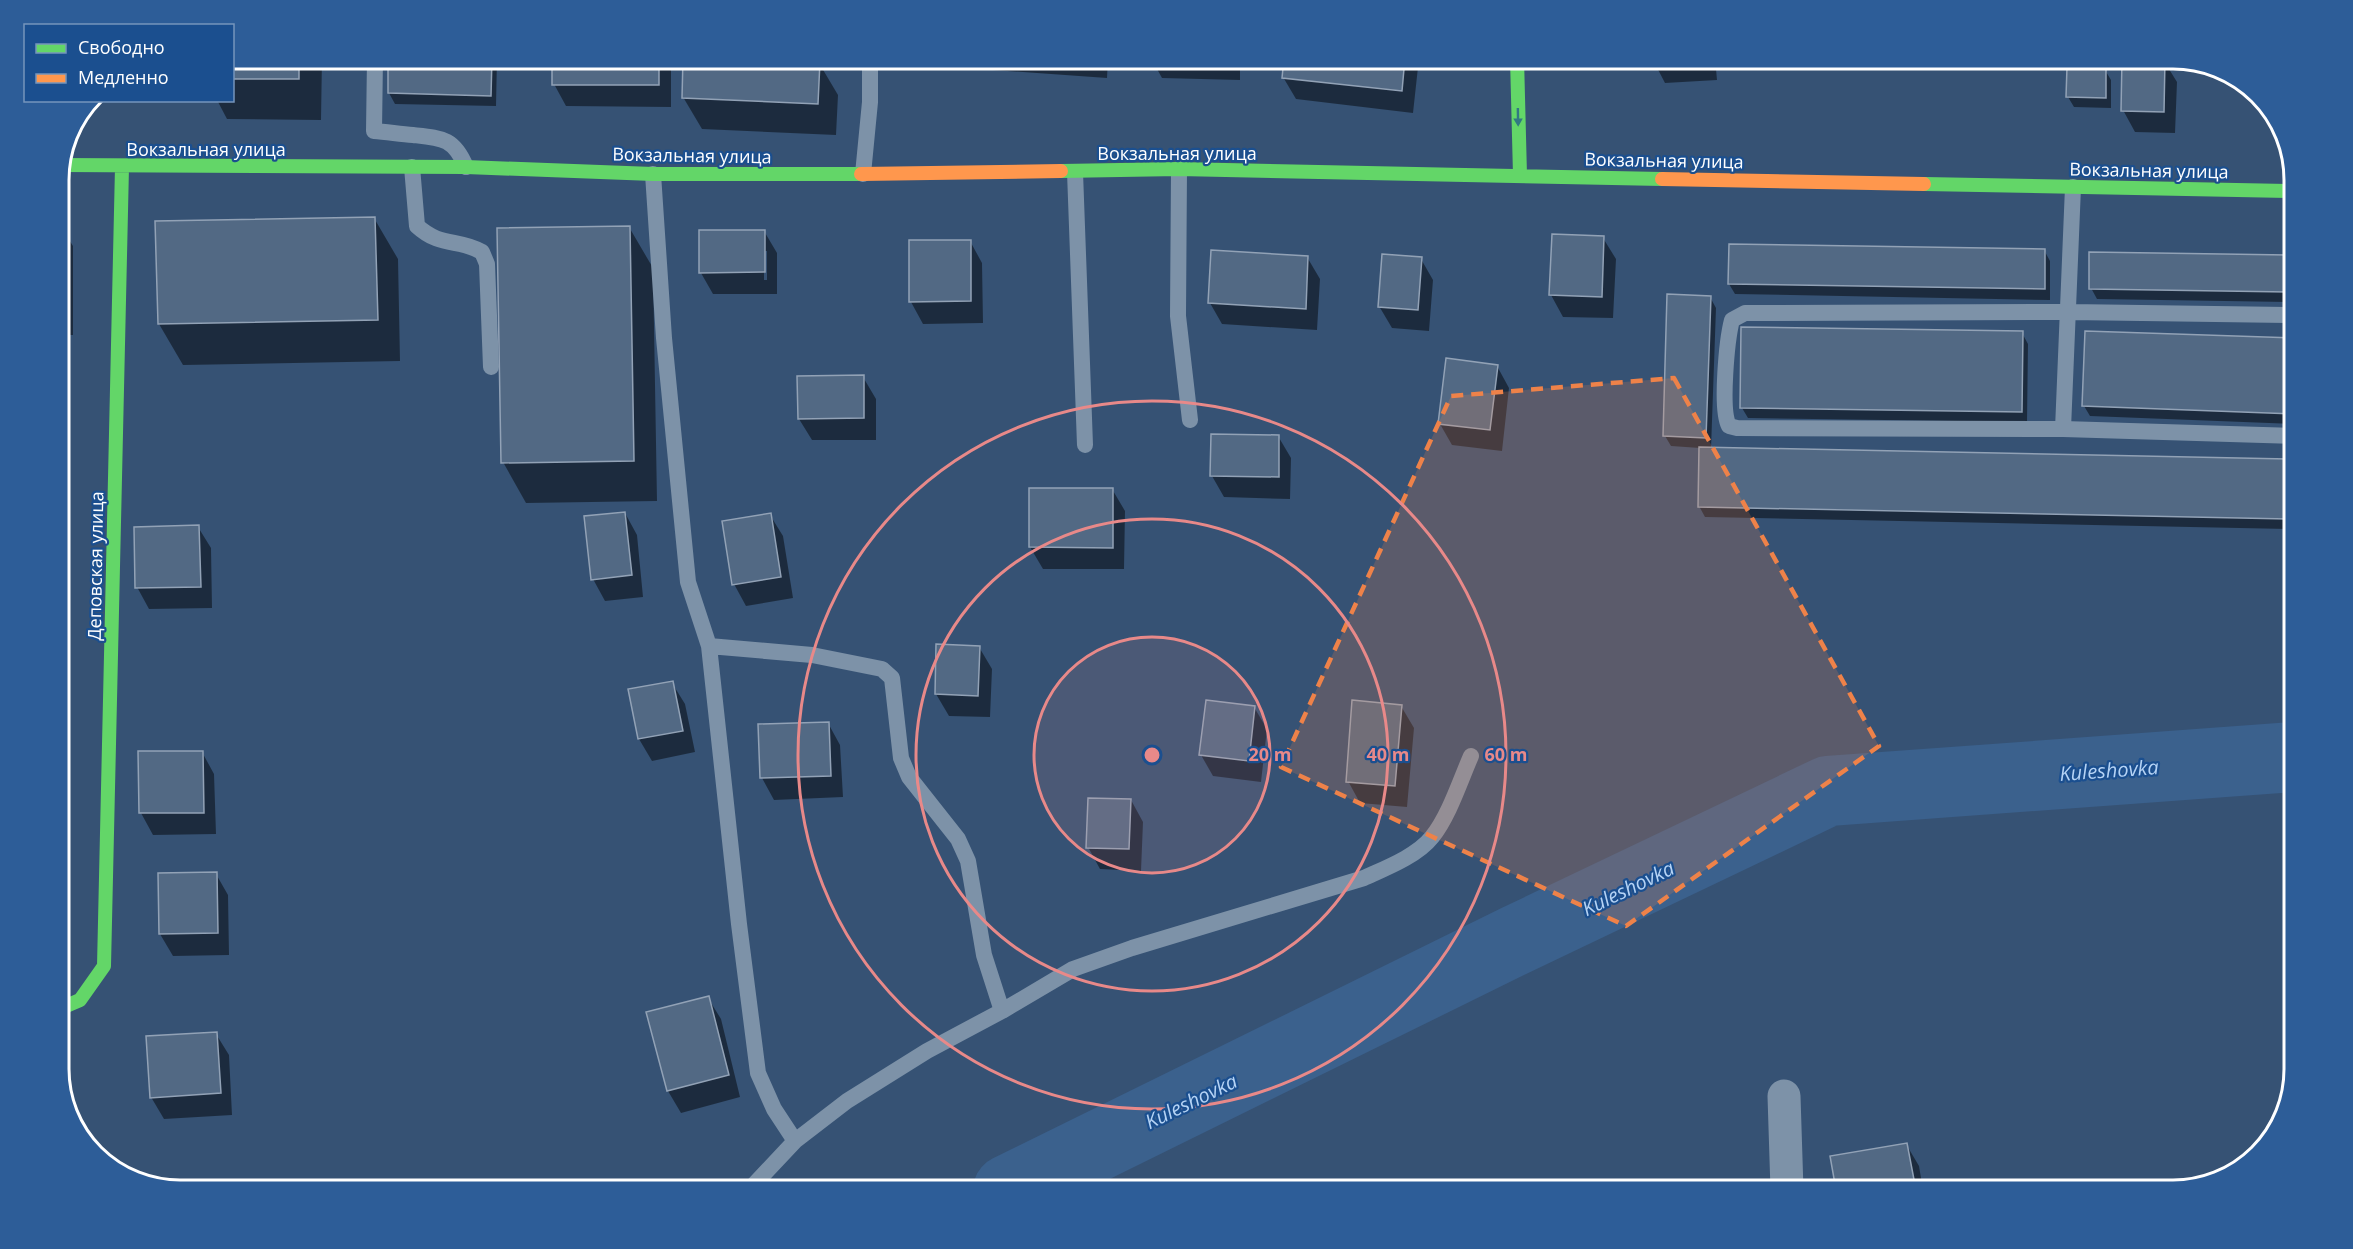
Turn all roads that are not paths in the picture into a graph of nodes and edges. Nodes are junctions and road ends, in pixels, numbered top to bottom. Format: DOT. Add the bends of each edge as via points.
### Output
graph roads {
  1 [pos="375,69"];
  2 [pos="870,69"];
  3 [pos="1517,69"];
  4 [pos="374,131"];
  5 [pos="70,165"];
  6 [pos="122,167"];
  7 [pos="412,167"];
  8 [pos="466,167"];
  9 [pos="376,168"];
  10 [pos="1179,169"];
  11 [pos="1075,172"];
  12 [pos="653,174"];
  13 [pos="863,174"];
  14 [pos="1520,175"];
  15 [pos="2073,187"];
  16 [pos="2284,191"];
  17 [pos="2069,312"];
  18 [pos="2284,315"];
  19 [pos="491,367"];
  20 [pos="1190,420"];
  21 [pos="2062,429"];
  22 [pos="2284,436"];
  23 [pos="1085,445"];
  24 [pos="710,646"];
  25 [pos="1471,756"];
  26 [pos="69,1005"];
  27 [pos="1002,1011"];
  28 [pos="1784,1096"];
  29 [pos="795,1141"];
  30 [pos="759,1180"];
  31 [pos="1787,1180"];
  1 -- 4 [label="lane"];
  2 -- 13 [label="lane"];
  3 -- 14 [label="main road, one-way"];
  4 -- 8 [label="lane" via="438,137 461,154"];
  4 -- 9 [label="lane"];
  5 -- 6 [label="main road, Вокзальная улица"];
  6 -- 9 [label="main road, Вокзальная улица"];
  6 -- 26 [label="main road, Деповская улица" via="104,966 80,1000"];
  7 -- 8 [label="main road, Вокзальная улица"];
  7 -- 9 [label="main road, Вокзальная улица"];
  7 -- 19 [label="lane" via="417,226 441,242 472,246 482,252 487,264"];
  8 -- 12 [label="main road, Вокзальная улица"];
  10 -- 11 [label="main road, Вокзальная улица"];
  10 -- 14 [label="main road, Вокзальная улица"];
  10 -- 20 [label="lane" via="1178,316"];
  11 -- 13 [label="main road, Вокзальная улица"];
  11 -- 23 [label="lane"];
  12 -- 13 [label="main road, Вокзальная улица"];
  12 -- 24 [label="lane" via="664,338 688,582"];
  14 -- 15 [label="main road, Вокзальная улица"];
  15 -- 16 [label="main road, Вокзальная улица"];
  15 -- 17 [label="lane"];
  17 -- 18 [label="lane"];
  17 -- 21 [label="lane"];
  17 -- 21 [label="lane" via="1745,313 1732,320 1727,338 1729,426"];
  21 -- 22 [label="lane"];
  24 -- 27 [label="lane" via="812,655 882,669 892,678 901,758 909,777 958,839 968,861 984,955"];
  24 -- 29 [label="lane" via="758,1073 774,1109"];
  25 -- 27 [label="lane" via="1432,838 1397,864 1364,878 1073,969"];
  27 -- 29 [label="lane" via="927,1050 847,1101"];
  28 -- 31 [label="street"];
  29 -- 30 [label="lane"];
}
